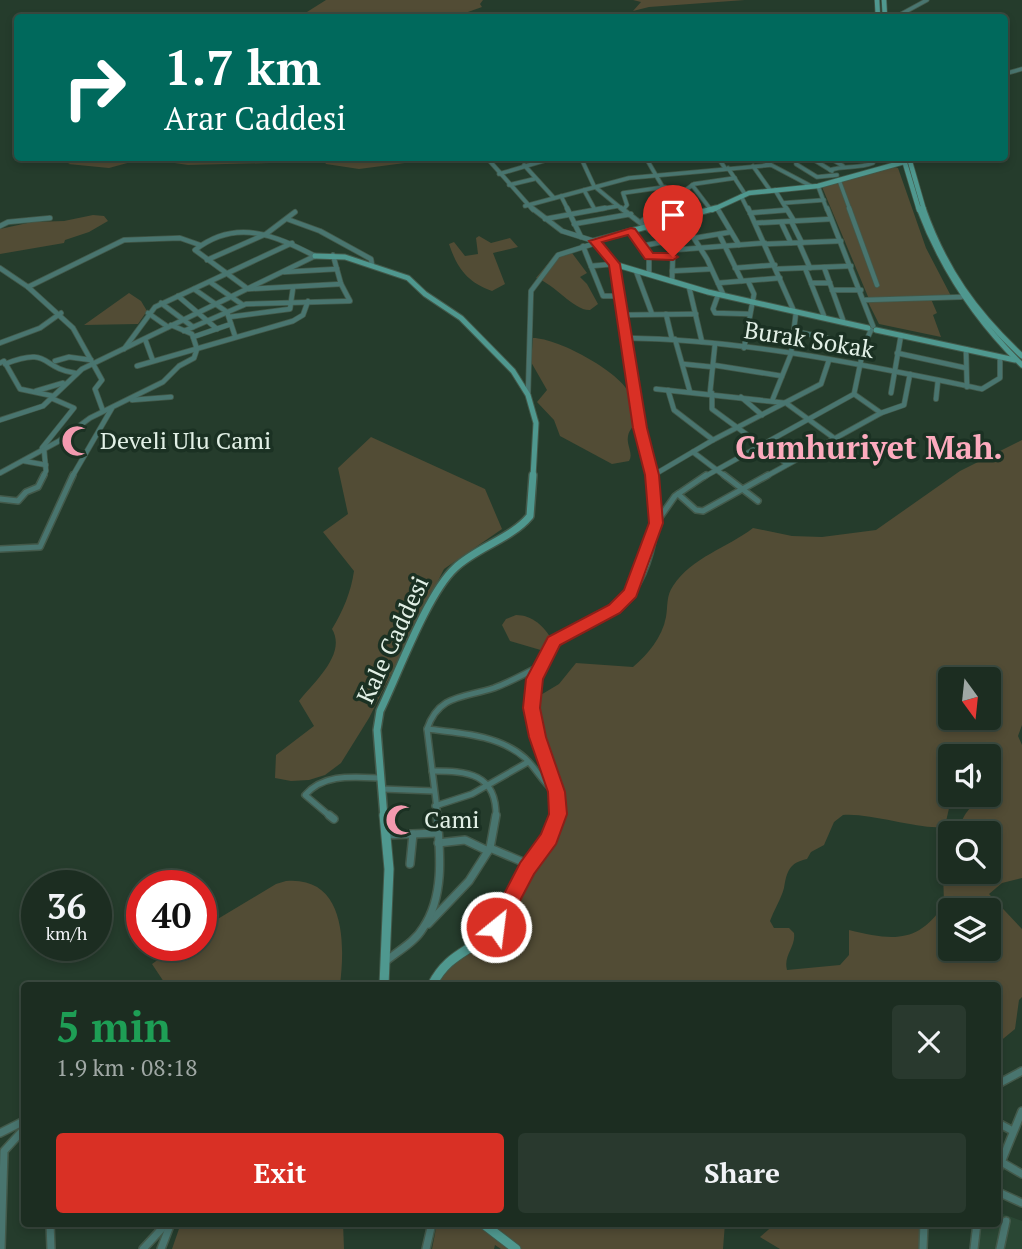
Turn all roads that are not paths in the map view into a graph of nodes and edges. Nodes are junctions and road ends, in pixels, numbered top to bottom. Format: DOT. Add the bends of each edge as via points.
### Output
graph roads {
  1 [pos="927,0"];
  2 [pos="901,14"];
  3 [pos="488,161"];
  4 [pos="542,161"];
  5 [pos="582,161"];
  6 [pos="648,161"];
  7 [pos="721,161"];
  8 [pos="764,161"];
  9 [pos="797,161"];
  10 [pos="816,161"];
  11 [pos="835,161"];
  12 [pos="873,161"];
  13 [pos="899,161"];
  14 [pos="907,161"];
  15 [pos="907,161"];
  16 [pos="771,165"];
  17 [pos="524,166"];
  18 [pos="753,166"];
  19 [pos="843,166"];
  20 [pos="727,168"];
  21 [pos="830,170"];
  22 [pos="499,174"];
  23 [pos="657,175"];
  24 [pos="735,178"];
  25 [pos="840,178"];
  26 [pos="534,179"];
  27 [pos="509,185"];
  28 [pos="692,185"];
  29 [pos="814,186"];
  30 [pos="592,187"];
  31 [pos="665,187"];
  32 [pos="584,190"];
  33 [pos="773,190"];
  34 [pos="743,195"];
  35 [pos="561,196"];
  36 [pos="554,198"];
  37 [pos="672,199"];
  38 [pos="824,200"];
  39 [pos="783,203"];
  40 [pos="528,206"];
  41 [pos="618,206"];
  42 [pos="714,209"];
  43 [pos="595,210"];
  44 [pos="623,210"];
  45 [pos="787,210"];
  46 [pos="295,212"];
  47 [pos="750,213"];
  48 [pos="631,214"];
  49 [pos="571,215"];
  50 [pos="50,218"];
  51 [pos="287,219"];
  52 [pos="545,219"];
  53 [pos="679,219"];
  54 [pos="831,219"];
  55 [pos="642,221"];
  56 [pos="793,221"];
  57 [pos="781,222"];
  58 [pos="756,223"];
  59 [pos="574,224"];
  60 [pos="0,226"];
  61 [pos="651,226"];
  62 [pos="631,231"];
  63 [pos="731,232"];
  64 [pos="266,234"];
  65 [pos="719,234"];
  66 [pos="581,237"];
  67 [pos="695,238"];
  68 [pos="673,239"];
  69 [pos="664,241"];
  70 [pos="595,242"];
  71 [pos="841,242"];
  72 [pos="292,243"];
  73 [pos="765,243"];
  74 [pos="791,243"];
  75 [pos="800,243"];
  76 [pos="200,245"];
  77 [pos="739,245"];
  78 [pos="583,246"];
  79 [pos="642,246"];
  80 [pos="725,246"];
  81 [pos="701,248"];
  82 [pos="673,250"];
  83 [pos="333,255"];
  84 [pos="315,256"];
  85 [pos="649,256"];
  86 [pos="673,257"];
  87 [pos="207,260"];
  88 [pos="614,263"];
  89 [pos="372,265"];
  90 [pos="591,266"];
  91 [pos="851,266"];
  92 [pos="776,267"];
  93 [pos="824,267"];
  94 [pos="0,268"];
  95 [pos="735,268"];
  96 [pos="808,268"];
  97 [pos="337,269"];
  98 [pos="711,269"];
  99 [pos="283,271"];
  100 [pos="636,271"];
  101 [pos="672,271"];
  102 [pos="649,273"];
  103 [pos="228,275"];
  104 [pos="780,278"];
  105 [pos="672,280"];
  106 [pos="742,281"];
  107 [pos="748,281"];
  108 [pos="210,282"];
  109 [pos="718,283"];
  110 [pos="811,283"];
  111 [pos="830,283"];
  112 [pos="341,284"];
  113 [pos="877,285"];
  114 [pos="28,287"];
  115 [pos="311,287"];
  116 [pos="328,287"];
  117 [pos="689,287"];
  118 [pos="274,288"];
  119 [pos="293,288"];
  120 [pos="194,289"];
  121 [pos="248,289"];
  122 [pos="256,289"];
  123 [pos="832,290"];
  124 [pos="861,290"];
  125 [pos="720,294"];
  126 [pos="178,296"];
  127 [pos="230,296"];
  128 [pos="619,296"];
  129 [pos="961,297"];
  130 [pos="865,300"];
  131 [pos="309,301"];
  132 [pos="328,301"];
  133 [pos="751,301"];
  134 [pos="292,302"];
  135 [pos="161,303"];
  136 [pos="254,303"];
  137 [pos="272,303"];
  138 [pos="215,304"];
  139 [pos="243,305"];
  140 [pos="795,311"];
  141 [pos="199,312"];
  142 [pos="60,313"];
  143 [pos="148,313"];
  144 [pos="254,313"];
  145 [pos="652,314"];
  146 [pos="666,314"];
  147 [pos="696,314"];
  148 [pos="749,314"];
  149 [pos="228,315"];
  150 [pos="621,315"];
  151 [pos="824,316"];
  152 [pos="183,320"];
  153 [pos="210,320"];
  154 [pos="843,320"];
  155 [pos="231,324"];
  156 [pos="170,326"];
  157 [pos="193,327"];
  158 [pos="217,328"];
  159 [pos="872,328"];
  160 [pos="184,331"];
  161 [pos="794,331"];
  162 [pos="901,335"];
  163 [pos="235,336"];
  164 [pos="193,337"];
  165 [pos="627,338"];
  166 [pos="145,339"];
  167 [pos="673,339"];
  168 [pos="0,342"];
  169 [pos="702,342"];
  170 [pos="1000,343"];
  171 [pos="715,344"];
  172 [pos="864,346"];
  173 [pos="744,348"];
  174 [pos="124,349"];
  175 [pos="197,349"];
  176 [pos="966,349"];
  177 [pos="993,352"];
  178 [pos="897,353"];
  179 [pos="791,354"];
  180 [pos="1011,355"];
  181 [pos="1000,357"];
  182 [pos="1021,359"];
  183 [pos="830,360"];
  184 [pos="55,361"];
  185 [pos="153,361"];
  186 [pos="92,362"];
  187 [pos="3,363"];
  188 [pos="683,364"];
  189 [pos="860,364"];
  190 [pos="137,366"];
  191 [pos="713,366"];
  192 [pos="966,368"];
  193 [pos="893,371"];
  194 [pos="76,373"];
  195 [pos="910,374"];
  196 [pos="782,376"];
  197 [pos="938,380"];
  198 [pos="66,382"];
  199 [pos="967,387"];
  200 [pos="656,390"];
  201 [pos="668,390"];
  202 [pos="33,392"];
  203 [pos="690,392"];
  204 [pos="711,393"];
  205 [pos="891,393"];
  206 [pos="854,394"];
  207 [pos="528,395"];
  208 [pos="52,397"];
  209 [pos="171,397"];
  210 [pos="741,397"];
  211 [pos="936,399"];
  212 [pos="129,401"];
  213 [pos="772,401"];
  214 [pos="786,402"];
  215 [pos="112,408"];
  216 [pos="103,411"];
  217 [pos="881,413"];
  218 [pos="762,415"];
  219 [pos="810,419"];
  220 [pos="0,420"];
  221 [pos="737,428"];
  222 [pos="834,438"];
  223 [pos="713,440"];
  224 [pos="762,444"];
  225 [pos="41,451"];
  226 [pos="693,452"];
  227 [pos="24,461"];
  228 [pos="787,464"];
  229 [pos="46,465"];
  230 [pos="717,468"];
  231 [pos="0,473"];
  232 [pos="652,475"];
  233 [pos="742,488"];
  234 [pos="678,494"];
  235 [pos="0,499"];
  236 [pos="758,501"];
  237 [pos="656,523"];
  238 [pos="0,549"];
  239 [pos="540,666"];
  240 [pos="426,729"];
  241 [pos="528,762"];
  242 [pos="432,771"];
  243 [pos="381,778"];
  244 [pos="490,787"];
  245 [pos="382,789"];
  246 [pos="434,791"];
  247 [pos="556,792"];
  248 [pos="435,806"];
  249 [pos="334,820"];
  250 [pos="437,833"];
  251 [pos="413,834"];
  252 [pos="386,835"];
  253 [pos="438,842"];
  254 [pos="489,850"];
  255 [pos="410,864"];
  256 [pos="530,864"];
  257 [pos="422,929"];
  258 [pos="385,961"];
  259 [pos="384,982"];
  260 [pos="434,982"];
  261 [pos="1022,1071"];
  262 [pos="1001,1082"];
  263 [pos="1022,1111"];
  264 [pos="21,1122"];
  265 [pos="1001,1125"];
  266 [pos="1013,1131"];
  267 [pos="21,1132"];
  268 [pos="0,1133"];
  269 [pos="1001,1159"];
  270 [pos="1001,1165"];
  271 [pos="1022,1174"];
  272 [pos="1001,1193"];
  273 [pos="1022,1203"];
  274 [pos="1006,1221"];
  275 [pos="50,1227"];
  276 [pos="165,1227"];
  277 [pos="168,1227"];
  278 [pos="431,1227"];
  279 [pos="487,1227"];
  280 [pos="924,1227"];
  281 [pos="977,1227"];
  282 [pos="1,1249"];
  283 [pos="51,1249"];
  284 [pos="143,1249"];
  285 [pos="161,1249"];
  286 [pos="426,1249"];
  287 [pos="516,1249"];
  288 [pos="923,1249"];
  289 [pos="974,1249"];
  290 [pos="1000,1249"];
  1 -- 2 [label="street"];
  3 -- 22 [label="street"];
  4 -- 17 [label="street"];
  5 -- 30 [label="street"];
  6 -- 23 [label="street"];
  7 -- 20 [label="street"];
  8 -- 16 [label="street"];
  9 -- 25 [label="street" via="815,176"];
  10 -- 21 [label="street"];
  11 -- 19 [label="street"];
  12 -- 19 [label="street" via="861,167"];
  13 -- 25 [label="street"];
  14 -- 129 [label="street" via="931,242"];
  15 -- 182 [label="street" via="934,233 964,292"];
  16 -- 18 [label="street"];
  16 -- 29 [label="street"];
  17 -- 22 [label="street"];
  17 -- 26 [label="street"];
  18 -- 20 [label="street"];
  18 -- 33 [label="street"];
  19 -- 21 [label="street"];
  20 -- 23 [label="street"];
  20 -- 24 [label="street"];
  21 -- 25 [label="street"];
  22 -- 27 [label="street"];
  23 -- 30 [label="street"];
  23 -- 31 [label="street"];
  24 -- 28 [label="street"];
  24 -- 34 [label="street"];
  25 -- 29 [label="street"];
  25 -- 113 [label="street"];
  26 -- 27 [label="street"];
  26 -- 36 [label="street"];
  27 -- 40 [label="street"];
  28 -- 37 [label="street"];
  28 -- 42 [label="street"];
  29 -- 33 [label="street"];
  29 -- 38 [label="street"];
  30 -- 32 [label="street"];
  30 -- 41 [label="street"];
  31 -- 37 [label="street"];
  31 -- 44 [label="street" via="623,193 627,205"];
  32 -- 35 [label="street"];
  32 -- 43 [label="street"];
  33 -- 34 [label="street"];
  33 -- 39 [label="street"];
  34 -- 42 [label="street"];
  34 -- 47 [label="street"];
  35 -- 36 [label="street"];
  35 -- 49 [label="street"];
  36 -- 40 [label="street"];
  37 -- 53 [label="street"];
  37 -- 55 [label="street"];
  38 -- 39 [label="street"];
  38 -- 54 [label="street"];
  39 -- 45 [label="street"];
  40 -- 52 [label="street"];
  41 -- 43 [label="street"];
  41 -- 44 [label="street"];
  42 -- 53 [label="street"];
  42 -- 63 [label="street"];
  43 -- 49 [label="street"];
  44 -- 48 [label="street"];
  45 -- 47 [label="street"];
  45 -- 56 [label="street"];
  46 -- 51 [label="street"];
  47 -- 58 [label="street"];
  48 -- 55 [label="street"];
  48 -- 59 [label="street"];
  49 -- 52 [label="street"];
  49 -- 59 [label="street"];
  50 -- 60 [label="street"];
  51 -- 64 [label="street"];
  51 -- 89 [label="street" via="320,231 371,259"];
  52 -- 66 [label="street" via="556,229"];
  53 -- 61 [label="street"];
  53 -- 67 [label="street"];
  53 -- 68 [label="street"];
  54 -- 56 [label="street"];
  54 -- 71 [label="street"];
  55 -- 61 [label="street"];
  56 -- 57 [label="street"];
  56 -- 75 [label="street"];
  57 -- 58 [label="street"];
  57 -- 74 [label="street"];
  58 -- 73 [label="street"];
  59 -- 66 [label="street"];
  61 -- 62 [label="street"];
  61 -- 69 [label="street"];
  62 -- 70 [label="street"];
  62 -- 79 [label="street"];
  63 -- 65 [label="street"];
  63 -- 77 [label="street"];
  64 -- 72 [label="street"];
  64 -- 76 [label="street" via="223,231"];
  64 -- 87 [label="street"];
  65 -- 67 [label="street"];
  65 -- 80 [label="street"];
  66 -- 70 [label="street"];
  67 -- 81 [label="street"];
  68 -- 69 [label="street"];
  68 -- 82 [label="street"];
  69 -- 79 [label="street"];
  70 -- 78 [label="street"];
  70 -- 88 [label="street"];
  71 -- 75 [label="street"];
  71 -- 91 [label="street"];
  72 -- 84 [label="street"];
  72 -- 103 [label="street"];
  73 -- 74 [label="street"];
  73 -- 77 [label="street"];
  73 -- 92 [label="street"];
  74 -- 75 [label="street"];
  75 -- 96 [label="street"];
  76 -- 87 [label="street" via="195,251"];
  76 -- 114 [label="street" via="180,238 124,240"];
  77 -- 80 [label="street"];
  78 -- 90 [label="street"];
  78 -- 207 [label="street" via="557,256 530,294"];
  79 -- 85 [label="street"];
  80 -- 81 [label="street"];
  80 -- 95 [label="street"];
  81 -- 82 [label="street"];
  81 -- 98 [label="street"];
  82 -- 86 [label="street"];
  83 -- 84 [label="street, Kale Caddesi"];
  83 -- 89 [label="street, Kale Caddesi"];
  83 -- 97 [label="street"];
  84 -- 99 [label="street, Kale Caddesi"];
  85 -- 86 [label="street"];
  85 -- 102 [label="street"];
  86 -- 101 [label="street"];
  87 -- 103 [label="street"];
  88 -- 90 [label="street"];
  88 -- 100 [label="street"];
  88 -- 102 [label="street"];
  88 -- 128 [label="street"];
  89 -- 207 [label="street, Kale Caddesi" via="406,276 461,318 513,371"];
  90 -- 128 [label="street" via="603,296"];
  91 -- 93 [label="street"];
  91 -- 124 [label="street"];
  92 -- 95 [label="street"];
  92 -- 96 [label="street"];
  92 -- 104 [label="street"];
  93 -- 96 [label="street"];
  93 -- 111 [label="street"];
  94 -- 114 [label="street"];
  95 -- 106 [label="street"];
  96 -- 110 [label="street"];
  97 -- 99 [label="street"];
  97 -- 112 [label="street"];
  98 -- 101 [label="street"];
  98 -- 109 [label="street"];
  99 -- 121 [label="street, Kale Caddesi"];
  100 -- 117 [label="street"];
  100 -- 145 [label="street"];
  101 -- 105 [label="street"];
  102 -- 105 [label="street"];
  103 -- 108 [label="street"];
  103 -- 121 [label="street"];
  104 -- 107 [label="street"];
  104 -- 140 [label="street"];
  105 -- 125 [label="street"];
  106 -- 107 [label="street"];
  106 -- 109 [label="street"];
  107 -- 133 [label="street" via="754,292"];
  108 -- 120 [label="street"];
  108 -- 127 [label="street"];
  109 -- 125 [label="street"];
  110 -- 111 [label="street"];
  110 -- 151 [label="street"];
  111 -- 123 [label="street"];
  112 -- 116 [label="street"];
  112 -- 132 [label="street" via="350,302"];
  114 -- 142 [label="street"];
  115 -- 116 [label="street"];
  115 -- 119 [label="street"];
  115 -- 131 [label="street"];
  116 -- 132 [label="street"];
  117 -- 125 [label="street"];
  117 -- 147 [label="street"];
  118 -- 119 [label="street"];
  118 -- 122 [label="street"];
  118 -- 137 [label="street"];
  119 -- 134 [label="street"];
  120 -- 126 [label="street"];
  120 -- 138 [label="street"];
  121 -- 122 [label="street"];
  121 -- 127 [label="street, Kale Caddesi"];
  122 -- 136 [label="street"];
  123 -- 124 [label="street"];
  123 -- 154 [label="street"];
  124 -- 130 [label="street"];
  125 -- 133 [label="street"];
  125 -- 148 [label="street" via="715,313"];
  126 -- 135 [label="street"];
  126 -- 141 [label="street"];
  127 -- 138 [label="street, Kale Caddesi"];
  127 -- 139 [label="street"];
  128 -- 150 [label="street"];
  129 -- 130 [label="street"];
  129 -- 170 [label="street"];
  130 -- 159 [label="street"];
  131 -- 132 [label="street"];
  131 -- 134 [label="street"];
  131 -- 163 [label="street" via="296,320"];
  133 -- 140 [label="street"];
  133 -- 148 [label="street"];
  134 -- 137 [label="street"];
  134 -- 144 [label="street" via="290,309"];
  135 -- 143 [label="street"];
  135 -- 152 [label="street"];
  136 -- 137 [label="street"];
  136 -- 139 [label="street"];
  136 -- 144 [label="street"];
  138 -- 141 [label="street, Kale Caddesi"];
  138 -- 149 [label="street"];
  139 -- 149 [label="street"];
  140 -- 151 [label="street"];
  140 -- 159 [label="street"];
  140 -- 161 [label="street"];
  141 -- 152 [label="street, Kale Caddesi"];
  141 -- 153 [label="street"];
  142 -- 168 [label="street" via="40,328"];
  142 -- 186 [label="street"];
  143 -- 156 [label="street"];
  143 -- 174 [label="street"];
  144 -- 149 [label="street"];
  145 -- 146 [label="street"];
  145 -- 150 [label="street"];
  146 -- 147 [label="street"];
  146 -- 167 [label="street"];
  147 -- 169 [label="street"];
  148 -- 173 [label="street"];
  149 -- 153 [label="street"];
  149 -- 155 [label="street"];
  150 -- 165 [label="street"];
  151 -- 154 [label="street"];
  152 -- 156 [label="street, Kale Caddesi"];
  152 -- 157 [label="street"];
  153 -- 157 [label="street"];
  153 -- 158 [label="street"];
  154 -- 159 [label="street"];
  155 -- 158 [label="street"];
  155 -- 163 [label="street"];
  156 -- 160 [label="street"];
  156 -- 166 [label="street, Kale Caddesi"];
  157 -- 160 [label="street"];
  158 -- 164 [label="street"];
  159 -- 162 [label="street"];
  159 -- 172 [label="street"];
  159 -- 177 [label="street"];
  160 -- 164 [label="street"];
  161 -- 172 [label="street"];
  161 -- 179 [label="street"];
  162 -- 176 [label="street"];
  162 -- 178 [label="street"];
  163 -- 175 [label="street"];
  164 -- 175 [label="street"];
  165 -- 167 [label="street, Burak Sokak"];
  165 -- 232 [label="street"];
  166 -- 174 [label="street, Kale Caddesi"];
  166 -- 185 [label="street"];
  167 -- 169 [label="street, Burak Sokak"];
  167 -- 188 [label="street"];
  169 -- 171 [label="street, Burak Sokak"];
  170 -- 177 [label="street"];
  170 -- 180 [label="street"];
  171 -- 173 [label="street, Burak Sokak"];
  171 -- 191 [label="street"];
  172 -- 189 [label="street"];
  173 -- 179 [label="street, Burak Sokak"];
  174 -- 186 [label="street, Kale Caddesi"];
  175 -- 185 [label="street"];
  175 -- 212 [label="street" via="195,356 166,380"];
  176 -- 181 [label="street"];
  176 -- 192 [label="street"];
  177 -- 180 [label="street"];
  178 -- 192 [label="street"];
  178 -- 193 [label="street"];
  179 -- 183 [label="street, Burak Sokak"];
  179 -- 196 [label="street"];
  180 -- 182 [label="street"];
  181 -- 182 [label="street"];
  181 -- 199 [label="street, Burak Sokak" via="1000,378 984,388"];
  183 -- 189 [label="street, Burak Sokak"];
  183 -- 214 [label="street" via="823,383"];
  184 -- 186 [label="street" via="69,357"];
  184 -- 187 [label="street" via="29,356"];
  184 -- 194 [label="street" via="62,371"];
  185 -- 190 [label="street"];
  186 -- 194 [label="street, Kale Caddesi"];
  186 -- 216 [label="street" via="102,380 95,389"];
  187 -- 202 [label="street" via="16,386"];
  188 -- 191 [label="street"];
  188 -- 203 [label="street"];
  189 -- 193 [label="street, Burak Sokak"];
  189 -- 206 [label="street"];
  191 -- 196 [label="street"];
  191 -- 204 [label="street"];
  192 -- 199 [label="street"];
  193 -- 195 [label="street, Burak Sokak"];
  193 -- 205 [label="street"];
  194 -- 198 [label="street, Kale Caddesi"];
  195 -- 197 [label="street, Burak Sokak"];
  195 -- 217 [label="street" via="904,405"];
  196 -- 213 [label="street"];
  197 -- 199 [label="street, Burak Sokak"];
  197 -- 211 [label="street"];
  198 -- 202 [label="street"];
  198 -- 208 [label="street, Kale Caddesi"];
  200 -- 201 [label="street"];
  201 -- 203 [label="street"];
  201 -- 223 [label="street" via="674,410"];
  202 -- 208 [label="street"];
  203 -- 204 [label="street"];
  204 -- 210 [label="street"];
  204 -- 221 [label="street" via="711,408"];
  206 -- 217 [label="street"];
  206 -- 219 [label="street"];
  207 -- 243 [label="street, Kale Caddesi" via="536,429 530,516 461,561 436,592 380,711"];
  208 -- 220 [label="street, Kale Caddesi" via="37,409"];
  208 -- 225 [label="street" via="74,408"];
  209 -- 212 [label="street"];
  210 -- 213 [label="street"];
  210 -- 218 [label="street"];
  212 -- 215 [label="street"];
  213 -- 214 [label="street"];
  214 -- 218 [label="street"];
  214 -- 219 [label="street"];
  215 -- 216 [label="street"];
  215 -- 238 [label="street" via="68,483 40,547"];
  216 -- 225 [label="street"];
  217 -- 222 [label="street"];
  218 -- 221 [label="street"];
  219 -- 222 [label="street"];
  219 -- 224 [label="street"];
  221 -- 223 [label="street"];
  221 -- 224 [label="street"];
  222 -- 228 [label="street"];
  223 -- 226 [label="street"];
  224 -- 228 [label="street"];
  224 -- 230 [label="street"];
  225 -- 227 [label="street"];
  225 -- 229 [label="street"];
  226 -- 230 [label="street"];
  226 -- 232 [label="street"];
  227 -- 229 [label="street"];
  227 -- 231 [label="street"];
  228 -- 233 [label="street"];
  229 -- 235 [label="street" via="38,487 18,501"];
  230 -- 233 [label="street"];
  230 -- 234 [label="street"];
  232 -- 237 [label="street"];
  233 -- 234 [label="street" via="700,512"];
  233 -- 236 [label="street"];
  234 -- 237 [label="street"];
  237 -- 239 [label="street" via="637,582 627,598 554,641"];
  239 -- 240 [label="street" via="495,687 454,696 432,714"];
  239 -- 247 [label="street" via="531,708"];
  240 -- 241 [label="street" via="491,739"];
  240 -- 242 [label="street"];
  241 -- 244 [label="street"];
  241 -- 247 [label="street"];
  242 -- 244 [label="street" via="477,777"];
  242 -- 246 [label="street"];
  243 -- 245 [label="street, Kale Caddesi"];
  243 -- 249 [label="street" via="324,780 311,786 305,795"];
  244 -- 248 [label="street"];
  244 -- 254 [label="street" via="496,810"];
  245 -- 246 [label="street"];
  245 -- 252 [label="street, Kale Caddesi"];
  246 -- 248 [label="street"];
  247 -- 256 [label="street" via="559,809 555,825"];
  248 -- 250 [label="street"];
  250 -- 251 [label="street"];
  250 -- 253 [label="street"];
  251 -- 252 [label="street"];
  251 -- 255 [label="street"];
  252 -- 258 [label="street, Kale Caddesi"];
  253 -- 254 [label="street" via="466,840"];
  253 -- 257 [label="street" via="436,893"];
  254 -- 256 [label="street"];
  254 -- 257 [label="street" via="470,881"];
  256 -- 260 [label="street" via="496,927 452,955"];
  257 -- 258 [label="street"];
  258 -- 259 [label="street, Kale Caddesi"];
  261 -- 262 [label="street"];
  263 -- 266 [label="street"];
  264 -- 268 [label="street"];
  265 -- 266 [label="street"];
  266 -- 269 [label="street"];
  267 -- 282 [label="street" via="4,1151"];
  270 -- 271 [label="street"];
  272 -- 273 [label="street"];
  274 -- 290 [label="street"];
  275 -- 283 [label="street"];
  276 -- 284 [label="street"];
  277 -- 285 [label="street"];
  278 -- 286 [label="street"];
  279 -- 287 [label="street"];
  280 -- 288 [label="street"];
  281 -- 289 [label="street"];
}
